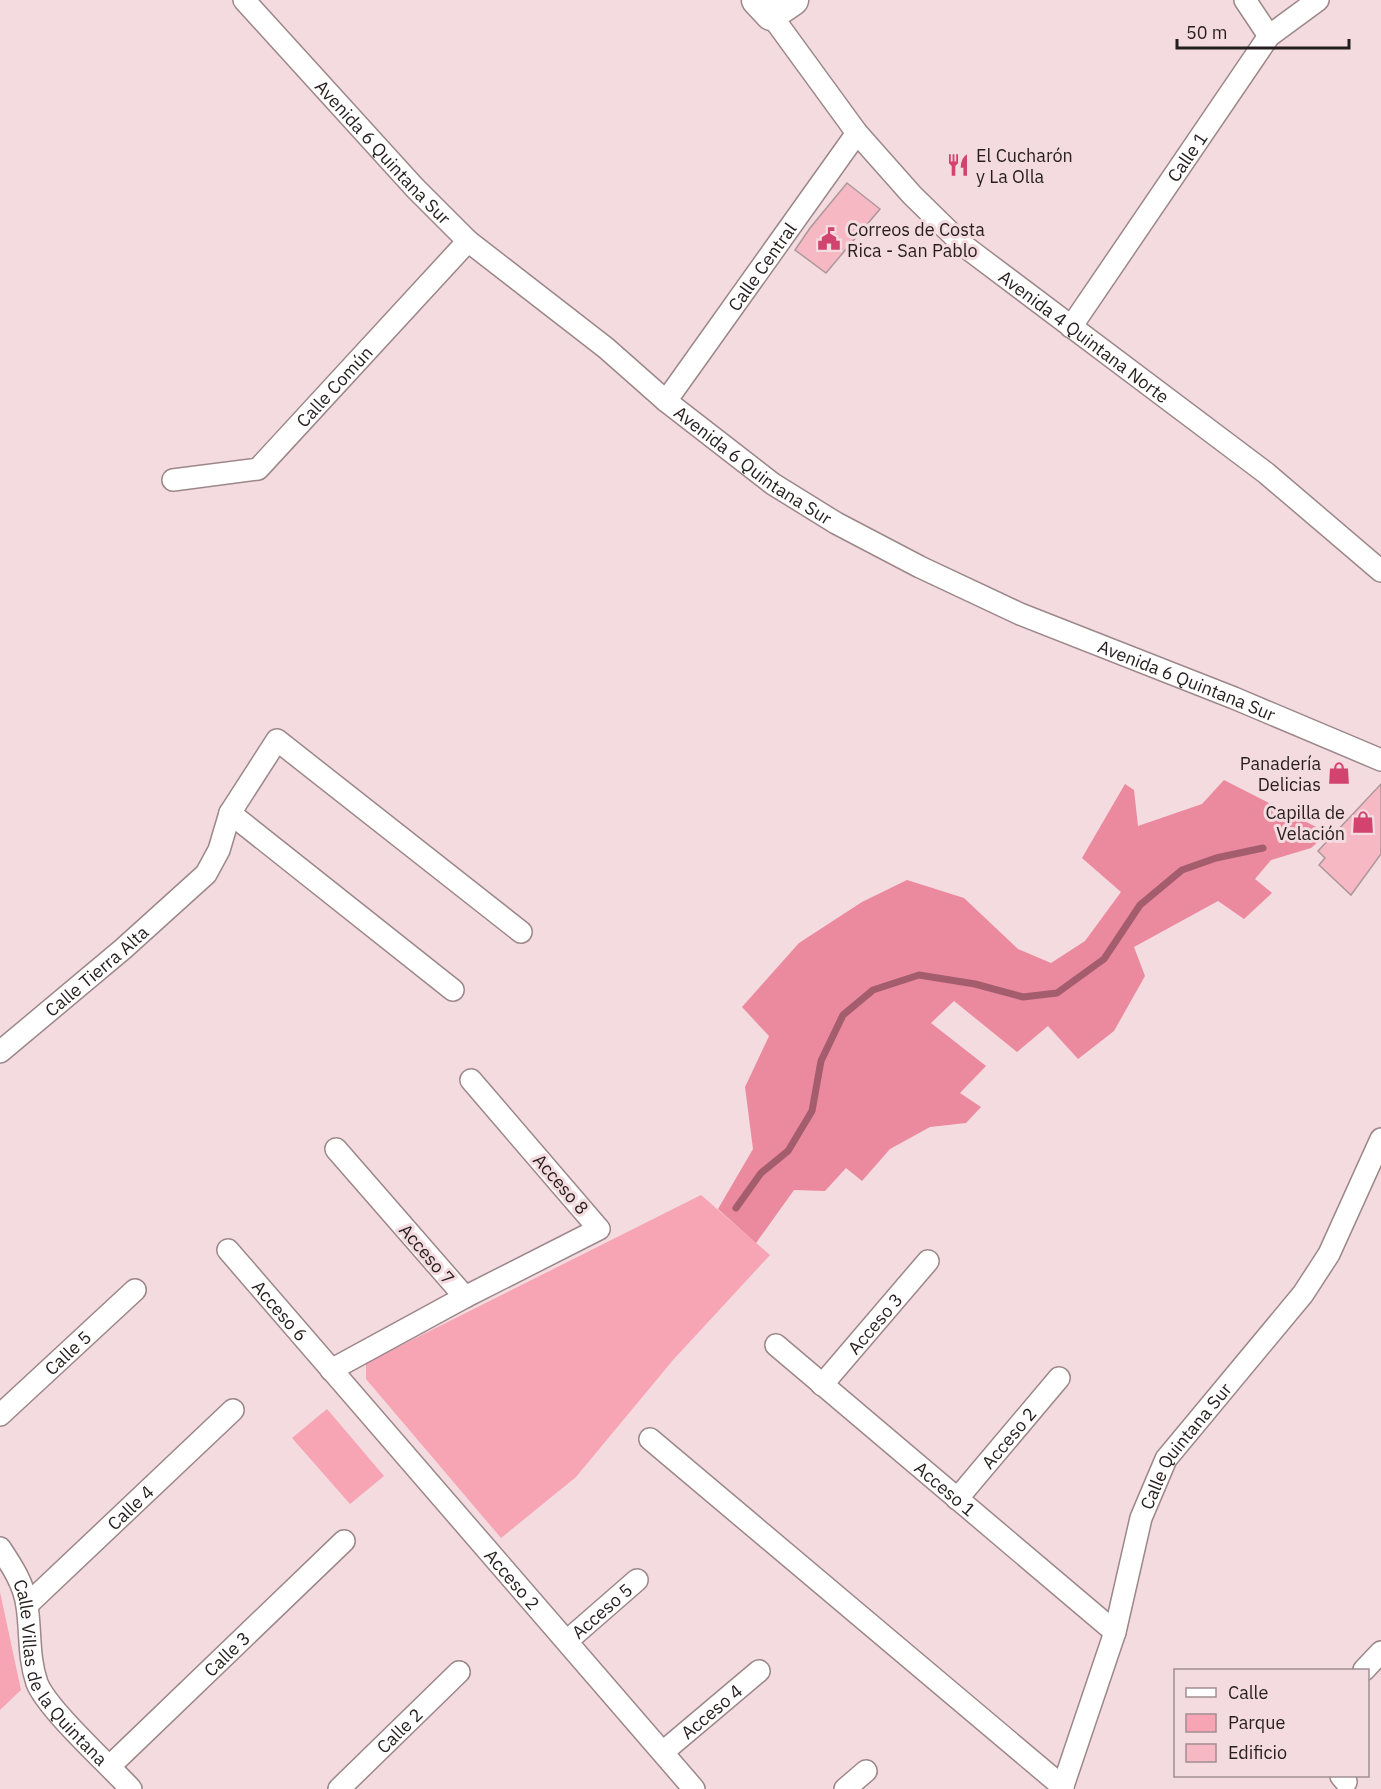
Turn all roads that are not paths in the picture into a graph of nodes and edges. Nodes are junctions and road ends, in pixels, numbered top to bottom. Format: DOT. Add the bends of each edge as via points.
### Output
graph roads {
  1 [pos="244,0"];
  2 [pos="1245,0"];
  3 [pos="1318,0"];
  4 [pos="774,5"];
  5 [pos="1269,36"];
  6 [pos="857,133"];
  7 [pos="468,241"];
  8 [pos="1071,327"];
  9 [pos="666,401"];
  10 [pos="173,480"];
  11 [pos="1381,572"];
  12 [pos="1380,756"];
  13 [pos="230,813"];
  14 [pos="521,932"];
  15 [pos="453,990"];
  16 [pos="0,1052"];
  17 [pos="471,1080"];
  18 [pos="1381,1139"];
  19 [pos="336,1149"];
  20 [pos="228,1250"];
  21 [pos="928,1261"];
  22 [pos="135,1290"];
  23 [pos="465,1298"];
  24 [pos="776,1345"];
  25 [pos="331,1370"];
  26 [pos="1059,1378"];
  27 [pos="822,1385"];
  28 [pos="233,1410"];
  29 [pos="0,1415"];
  30 [pos="650,1438"];
  31 [pos="957,1499"];
  32 [pos="344,1541"];
  33 [pos="0,1548"];
  34 [pos="637,1580"];
  35 [pos="27,1605"];
  36 [pos="1115,1632"];
  37 [pos="567,1641"];
  38 [pos="1381,1652"];
  39 [pos="1366,1669"];
  40 [pos="759,1671"];
  41 [pos="459,1672"];
  42 [pos="663,1752"];
  43 [pos="110,1766"];
  44 [pos="866,1771"];
  45 [pos="1062,1788"];
  46 [pos="131,1789"];
  47 [pos="339,1789"];
  48 [pos="694,1789"];
  49 [pos="845,1789"];
  1 -- 7 [label="street, Avenida 6 Quintana Sur"];
  2 -- 5 [label="street"];
  3 -- 5 [label="street, Calle 1"];
  4 -- 6 [label="street, Avenida 4 Quintana Norte"];
  5 -- 8 [label="street, Calle 1"];
  6 -- 8 [label="street, Avenida 4 Quintana Norte" via="963,245"];
  6 -- 9 [label="street, Calle Central"];
  7 -- 9 [label="street, Avenida 6 Quintana Sur" via="606,348"];
  7 -- 10 [label="street, Calle Común" via="258,469"];
  8 -- 11 [label="street, Avenida 4 Quintana Norte" via="1266,473"];
  9 -- 12 [label="street, Avenida 6 Quintana Sur" via="773,484 920,567 1020,614"];
  13 -- 14 [label="street, Calle Tierra Alta" via="277,740"];
  13 -- 15 [label="street"];
  13 -- 16 [label="street, Calle Tierra Alta" via="219,850 193,889"];
  17 -- 23 [label="street, Acceso 8" via="599,1229"];
  18 -- 36 [label="street, Calle Quintana Sur" via="1329,1254 1303,1294 1166,1459 1141,1518"];
  19 -- 23 [label="street, Acceso 7"];
  20 -- 25 [label="street, Acceso 6"];
  21 -- 27 [label="street, Acceso 3"];
  22 -- 29 [label="street, Calle 5"];
  23 -- 25 [label="street, Acceso 7"];
  24 -- 27 [label="street, Acceso 1"];
  25 -- 37 [label="street, Acceso 2"];
  26 -- 31 [label="street, Acceso 2"];
  27 -- 31 [label="street, Acceso 1"];
  28 -- 35 [label="street, Calle 4"];
  30 -- 45 [label="street"];
  31 -- 36 [label="street, Acceso 1"];
  32 -- 43 [label="street, Calle 3"];
  33 -- 35 [label="street, Calle Villas de la Quintana" via="17,1573"];
  34 -- 37 [label="street, Acceso 5"];
  35 -- 43 [label="street, Calle Villas de la Quintana" via="29,1651 38,1684 48,1701"];
  36 -- 45 [label="street, Calle Quintana Sur"];
  37 -- 42 [label="street, Acceso 2"];
  38 -- 39 [label="street"];
  40 -- 42 [label="street, Acceso 4"];
  41 -- 47 [label="street, Calle 2"];
  42 -- 48 [label="street, Acceso 2"];
  43 -- 46 [label="street, Calle Villas de la Quintana"];
  44 -- 49 [label="street"];
}
